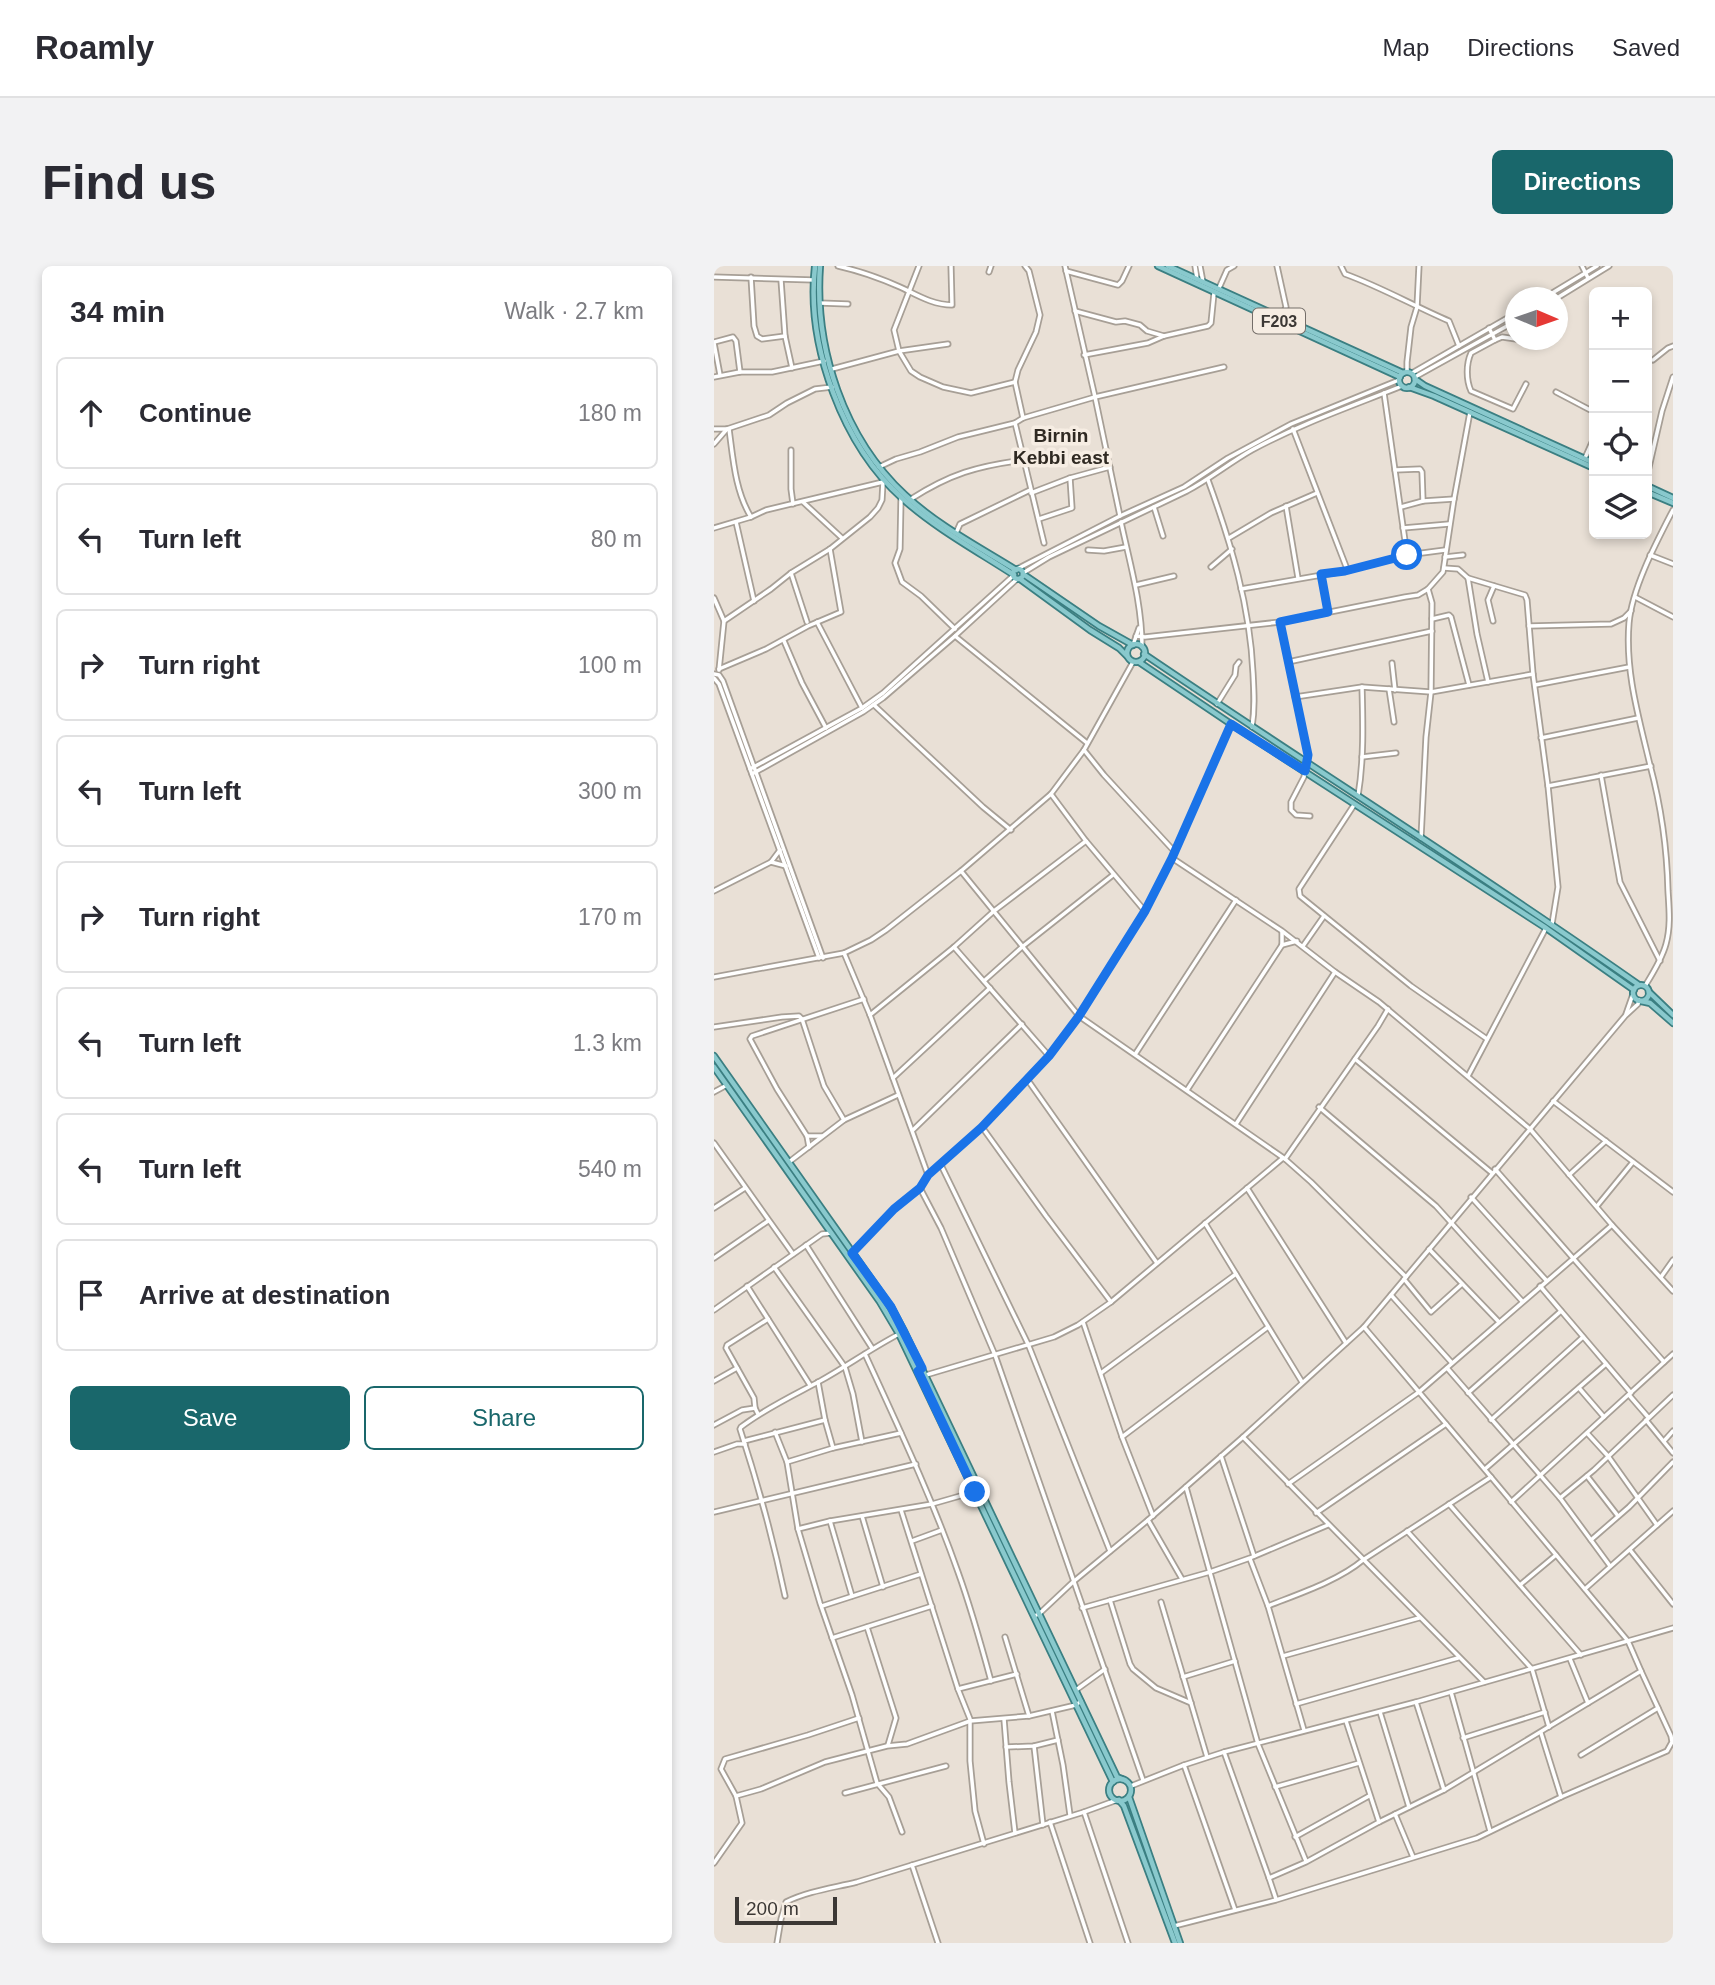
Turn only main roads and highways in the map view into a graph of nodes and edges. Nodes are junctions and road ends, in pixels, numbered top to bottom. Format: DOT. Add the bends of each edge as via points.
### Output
graph roads {
  1 [pos="818,266"];
  2 [pos="1158,266"];
  3 [pos="1167,266"];
  4 [pos="1216,290"];
  5 [pos="1407,376"];
  6 [pos="1409,387"];
  7 [pos="1589,460"];
  8 [pos="1589,466"];
  9 [pos="1652,488"];
  10 [pos="1652,494"];
  11 [pos="1673,498"];
  12 [pos="1673,503"];
  13 [pos="1018,574"];
  14 [pos="1133,645"];
  15 [pos="1144,654"];
  16 [pos="1132,660"];
  17 [pos="1357,800"];
  18 [pos="1642,986"];
  19 [pos="1634,992"];
  20 [pos="1648,992"];
  21 [pos="1640,1000"];
  22 [pos="1673,1015"];
  23 [pos="1673,1023"];
  24 [pos="714,1056"];
  25 [pos="714,1067"];
  26 [pos="801,1184"];
  27 [pos="920,1369"];
  28 [pos="1036,1615"];
  29 [pos="1079,1703"];
  30 [pos="1122,1779"];
  31 [pos="1113,1782"];
  32 [pos="1129,1797"];
  33 [pos="1118,1800"];
  34 [pos="1177,1943"];
  1 -- 13 [label="main road" via="823,337 848,416 863,443 911,499"];
  1 -- 13 [label="main road" via="814,280 819,338 849,431 884,482 901,498 933,523"];
  2 -- 4 [label="main road, F203"];
  3 -- 4 [label="main road, F203"];
  4 -- 5 [label="main road, F203"];
  4 -- 5 [label="main road, F203"];
  5 -- 6 [label="main road" via="1414,383"];
  5 -- 6 [label="main road" via="1402,386"];
  5 -- 7 [label="main road, F203"];
  6 -- 8 [label="main road"];
  9 -- 11 [label="main road"];
  10 -- 12 [label="main road"];
  13 -- 14 [label="main road"];
  13 -- 16 [label="main road"];
  14 -- 15 [label="main road" via="1142,647"];
  14 -- 16 [label="main road" via="1128,650"];
  15 -- 16 [label="main road"];
  15 -- 17 [label="main road"];
  16 -- 17 [label="main road"];
  17 -- 18 [label="main road"];
  17 -- 19 [label="main road"];
  18 -- 19 [label="main road"];
  18 -- 20 [label="main road"];
  19 -- 21 [label="main road"];
  20 -- 21 [label="main road"];
  20 -- 22 [label="main road"];
  21 -- 23 [label="main road"];
  24 -- 26 [label="main road"];
  25 -- 26 [label="main road"];
  26 -- 27 [label="main road"];
  26 -- 27 [label="main road" via="891,1307"];
  27 -- 28 [label="main road"];
  27 -- 28 [label="main road"];
  28 -- 29 [label="main road"];
  28 -- 29 [label="main road"];
  29 -- 30 [label="main road"];
  29 -- 31 [label="main road"];
  30 -- 31 [label="main road"];
  30 -- 32 [label="main road" via="1131,1786"];
  31 -- 33 [label="main road" via="1110,1793"];
  32 -- 33 [label="main road"];
  32 -- 34 [label="main road"];
  33 -- 34 [label="main road"];
}
